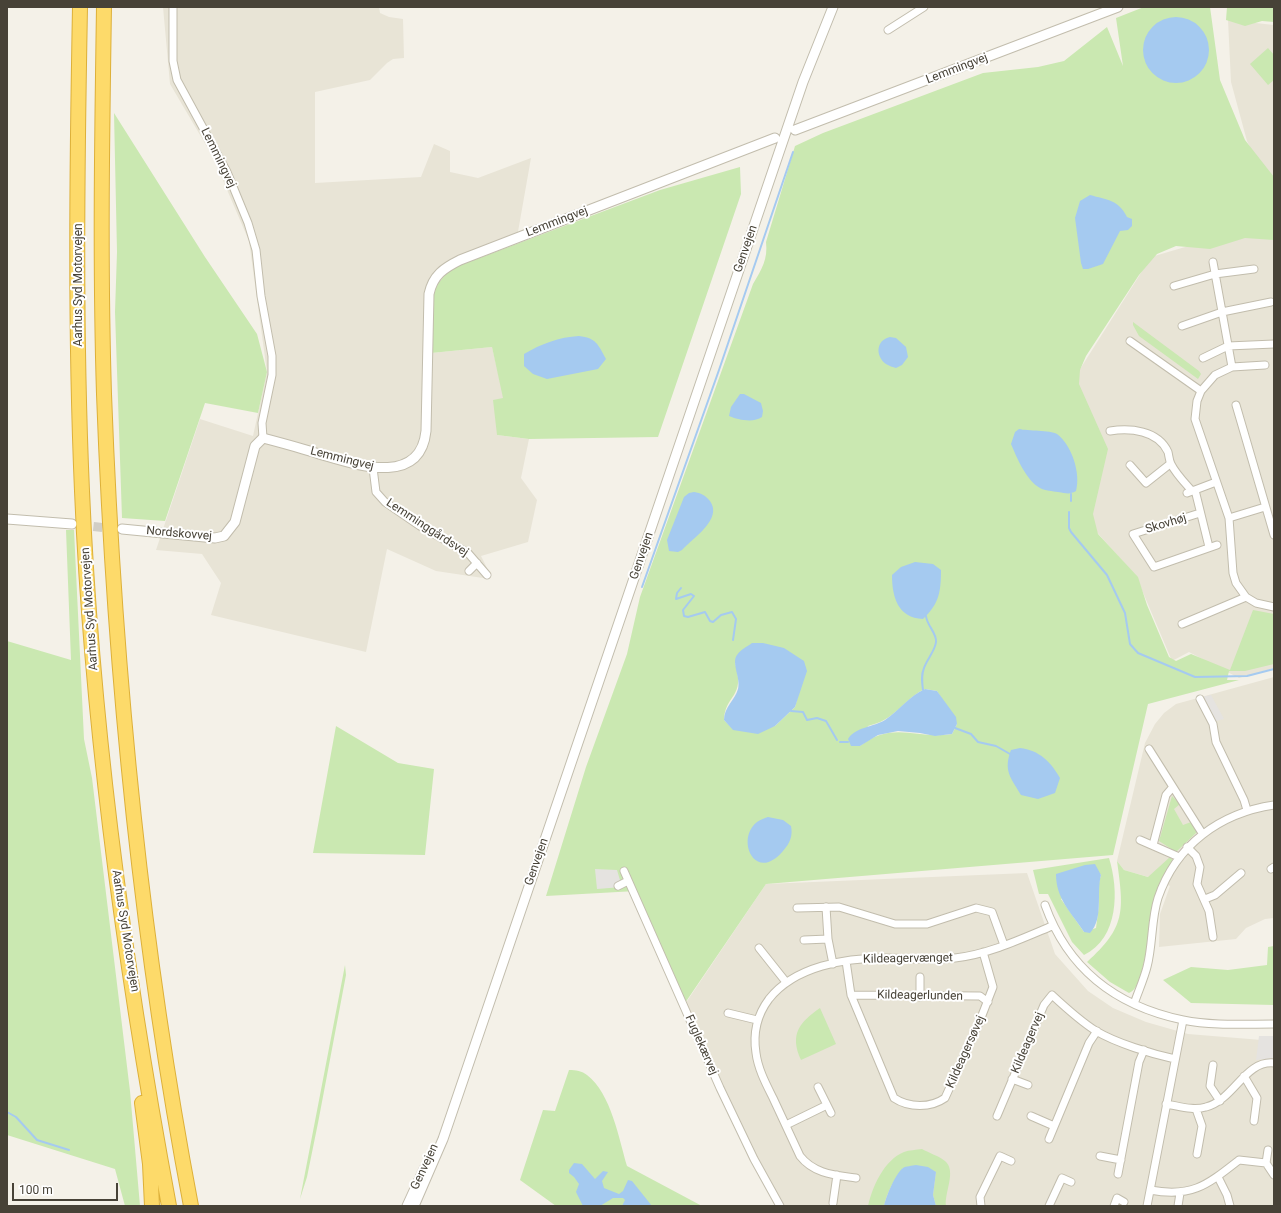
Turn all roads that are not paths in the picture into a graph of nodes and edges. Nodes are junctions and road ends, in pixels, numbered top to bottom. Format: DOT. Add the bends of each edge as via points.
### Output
graph roads {
  1 [pos="80,7"];
  2 [pos="104,7"];
  3 [pos="173,7"];
  4 [pos="833,7"];
  5 [pos="924,7"];
  6 [pos="1118,7"];
  7 [pos="888,30"];
  8 [pos="795,130"];
  9 [pos="775,138"];
  10 [pos="1213,262"];
  11 [pos="1254,268"];
  12 [pos="1215,274"];
  13 [pos="1174,286"];
  14 [pos="1271,302"];
  15 [pos="1222,312"];
  16 [pos="1182,326"];
  17 [pos="1130,341"];
  18 [pos="1274,344"];
  19 [pos="1228,346"];
  20 [pos="1203,358"];
  21 [pos="1265,365"];
  22 [pos="1232,367"];
  23 [pos="1201,391"];
  24 [pos="1236,405"];
  25 [pos="1110,432"];
  26 [pos="263,438"];
  27 [pos="1170,464"];
  28 [pos="1130,465"];
  29 [pos="373,468"];
  30 [pos="1216,482"];
  31 [pos="1191,491"];
  32 [pos="1265,507"];
  33 [pos="1200,513"];
  34 [pos="1229,518"];
  35 [pos="7,519"];
  36 [pos="72,524"];
  37 [pos="122,529"];
  38 [pos="1274,535"];
  39 [pos="477,563"];
  40 [pos="469,571"];
  41 [pos="487,575"];
  42 [pos="1246,597"];
  43 [pos="1274,607"];
  44 [pos="1182,624"];
  45 [pos="1200,699"];
  46 [pos="1149,749"];
  47 [pos="1172,788"];
  48 [pos="1274,805"];
  49 [pos="1247,810"];
  50 [pos="1202,833"];
  51 [pos="1140,840"];
  52 [pos="1153,845"];
  53 [pos="1187,847"];
  54 [pos="1179,857"];
  55 [pos="624,871"];
  56 [pos="1241,874"];
  57 [pos="628,881"];
  58 [pos="618,886"];
  59 [pos="1205,899"];
  60 [pos="1044,905"];
  61 [pos="826,907"];
  62 [pos="797,908"];
  63 [pos="1052,926"];
  64 [pos="1213,937"];
  65 [pos="828,939"];
  66 [pos="804,940"];
  67 [pos="1004,945"];
  68 [pos="759,948"];
  69 [pos="983,952"];
  70 [pos="846,961"];
  71 [pos="832,964"];
  72 [pos="920,977"];
  73 [pos="786,982"];
  74 [pos="851,995"];
  75 [pos="920,997"];
  76 [pos="988,1002"];
  77 [pos="1134,1004"];
  78 [pos="136,1006"];
  79 [pos="728,1013"];
  80 [pos="757,1020"];
  81 [pos="1183,1020"];
  82 [pos="1274,1024"];
  83 [pos="1097,1031"];
  84 [pos="1144,1050"];
  85 [pos="1175,1059"];
  86 [pos="1274,1064"];
  87 [pos="1213,1065"];
  88 [pos="1244,1076"];
  89 [pos="1012,1079"];
  90 [pos="1028,1085"];
  91 [pos="818,1086"];
  92 [pos="1220,1102"];
  93 [pos="1166,1104"];
  94 [pos="827,1105"];
  95 [pos="453,1106"];
  96 [pos="1196,1109"];
  97 [pos="831,1114"];
  98 [pos="997,1116"];
  99 [pos="1031,1116"];
  100 [pos="1254,1121"];
  101 [pos="786,1125"];
  102 [pos="1054,1126"];
  103 [pos="1049,1139"];
  104 [pos="1268,1150"];
  105 [pos="1197,1154"];
  106 [pos="1100,1156"];
  107 [pos="1121,1160"];
  108 [pos="1011,1161"];
  109 [pos="1266,1163"];
  110 [pos="1118,1174"];
  111 [pos="837,1175"];
  112 [pos="1274,1175"];
  113 [pos="1218,1177"];
  114 [pos="856,1178"];
  115 [pos="1071,1182"];
  116 [pos="1150,1190"];
  117 [pos="1180,1193"];
  118 [pos="1124,1202"];
  119 [pos="833,1203"];
  120 [pos="152,1206"];
  121 [pos="169,1206"];
  122 [pos="191,1206"];
  123 [pos="407,1206"];
  124 [pos="414,1206"];
  125 [pos="780,1206"];
  126 [pos="981,1206"];
  127 [pos="1049,1206"];
  128 [pos="1114,1206"];
  129 [pos="1147,1206"];
  130 [pos="1178,1206"];
  131 [pos="1230,1206"];
  1 -- 78 [label="highway, Aarhus Syd Motorvejen" via="79,323 82,492 103,769"];
  2 -- 122 [label="highway, Aarhus Syd Motorvejen" via="104,385 119,660 139,865 163,1040"];
  3 -- 26 [label="street, Lemmingvej" via="173,61 177,80 227,172 248,222 256,250 272,359 272,375 262,423"];
  4 -- 95 [label="street, Genvejen" via="800,90"];
  5 -- 7 [label="street"];
  6 -- 8 [label="street, Lemmingvej"];
  9 -- 29 [label="street, Lemmingvej" via="460,260 440,272 430,288 428,302 424,442 419,454 409,461 390,467"];
  10 -- 12 [label="street"];
  11 -- 12 [label="street"];
  12 -- 13 [label="street"];
  12 -- 15 [label="street"];
  14 -- 15 [label="street"];
  15 -- 16 [label="street"];
  15 -- 19 [label="street"];
  17 -- 23 [label="street"];
  18 -- 19 [label="street"];
  19 -- 20 [label="street"];
  19 -- 22 [label="street"];
  21 -- 22 [label="street"];
  22 -- 23 [label="street" via="1215,375"];
  23 -- 30 [label="street" via="1195,419"];
  24 -- 32 [label="street"];
  25 -- 27 [label="street, Skovhøj" via="1135,430 1148,434 1157,439 1168,451"];
  26 -- 29 [label="street, Lemmingvej"];
  26 -- 37 [label="street, Nordskovvej" via="255,446 235,522 224,536 215,538"];
  27 -- 28 [label="street" via="1146,483"];
  27 -- 31 [label="street, Skovhøj"];
  29 -- 39 [label="street, Lemminggårdsvej" via="376,492 385,502 420,526 468,553"];
  30 -- 31 [label="street"];
  30 -- 34 [label="street"];
  31 -- 33 [label="street, Skovhøj"];
  32 -- 34 [label="street"];
  32 -- 38 [label="street"];
  33 -- 33 [label="street, Skovhøj" via="1213,546 1154,567 1133,534"];
  34 -- 42 [label="street" via="1233,572 1236,583"];
  35 -- 36 [label="street"];
  39 -- 40 [label="street, Lemminggårdsvej"];
  39 -- 41 [label="street, Lemminggårdsvej"];
  42 -- 43 [label="street" via="1260,605"];
  42 -- 44 [label="street"];
  45 -- 49 [label="street" via="1213,724 1216,742"];
  46 -- 47 [label="street"];
  47 -- 50 [label="street"];
  47 -- 52 [label="street" via="1166,795"];
  48 -- 49 [label="street"];
  49 -- 50 [label="street" via="1226,818"];
  50 -- 53 [label="street"];
  51 -- 52 [label="street"];
  52 -- 54 [label="street"];
  53 -- 54 [label="street"];
  53 -- 59 [label="street" via="1196,856 1200,867 1197,884"];
  54 -- 77 [label="street" via="1172,866 1158,899 1147,967"];
  55 -- 57 [label="street, Fuglekærvej"];
  56 -- 59 [label="street" via="1215,895"];
  57 -- 58 [label="street"];
  57 -- 125 [label="street, Fuglekærvej" via="720,1088"];
  59 -- 64 [label="street"];
  60 -- 63 [label="street"];
  61 -- 62 [label="street"];
  61 -- 65 [label="street"];
  61 -- 67 [label="street" via="839,907 895,924 927,924 976,908 992,912"];
  63 -- 67 [label="street, Kildeagervænget"];
  63 -- 77 [label="street" via="1090,976 1105,988"];
  65 -- 66 [label="street"];
  65 -- 71 [label="street"];
  67 -- 69 [label="street, Kildeagervænget"];
  68 -- 73 [label="street"];
  69 -- 70 [label="street, Kildeagervænget" via="948,959 877,958"];
  69 -- 76 [label="street, Kildeagersøvej" via="993,987"];
  70 -- 71 [label="street, Kildeagervænget"];
  70 -- 74 [label="street, Kildeagersøvej"];
  71 -- 73 [label="street, Kildeagervænget" via="800,974"];
  72 -- 75 [label="street"];
  73 -- 80 [label="street, Kildeagervænget" via="764,1005"];
  74 -- 75 [label="street, Kildeagerlunden"];
  74 -- 76 [label="street, Kildeagersøvej" via="894,1098 901,1103 920,1105 936,1104 945,1098"];
  75 -- 76 [label="street, Kildeagerlunden" via="980,996"];
  77 -- 81 [label="street" via="1155,1013"];
  78 -- 120 [label="highway" via="132,1025 150,1164"];
  78 -- 121 [label="highway, Aarhus Syd Motorvejen"];
  79 -- 80 [label="street"];
  80 -- 101 [label="street, Kildeagervænget" via="755,1035 759,1069"];
  81 -- 82 [label="street"];
  81 -- 85 [label="street"];
  83 -- 84 [label="street, Kildeagervej"];
  83 -- 89 [label="street, Kildeagervej" via="1070,1012 1052,995 1044,1005"];
  83 -- 102 [label="street" via="1088,1043"];
  84 -- 85 [label="street, Kildeagervej"];
  84 -- 107 [label="street" via="1139,1062"];
  85 -- 93 [label="street"];
  86 -- 88 [label="street" via="1263,1064"];
  87 -- 92 [label="street" via="1210,1086"];
  88 -- 92 [label="street"];
  88 -- 100 [label="street" via="1257,1098"];
  89 -- 90 [label="street, Kildeagervej"];
  89 -- 98 [label="street, Kildeagervej"];
  91 -- 94 [label="street"];
  92 -- 96 [label="street"];
  93 -- 96 [label="street"];
  93 -- 116 [label="street"];
  94 -- 97 [label="street"];
  94 -- 101 [label="street"];
  95 -- 123 [label="street, Genvejen"];
  95 -- 124 [label="street, Genvejen" via="440,1146"];
  96 -- 105 [label="street" via="1202,1126"];
  99 -- 102 [label="street"];
  101 -- 111 [label="street, Kildeagervænget" via="800,1156 806,1163 820,1172"];
  102 -- 103 [label="street"];
  104 -- 109 [label="street"];
  106 -- 107 [label="street"];
  107 -- 110 [label="street"];
  108 -- 126 [label="street" via="1000,1156 980,1197"];
  109 -- 112 [label="street"];
  109 -- 113 [label="street" via="1239,1160"];
  111 -- 114 [label="street, Kildeagervænget"];
  111 -- 119 [label="street"];
  113 -- 117 [label="street"];
  113 -- 131 [label="street"];
  115 -- 127 [label="street" via="1062,1178"];
  116 -- 117 [label="street"];
  116 -- 129 [label="street"];
  117 -- 130 [label="street"];
  118 -- 128 [label="street" via="1118,1198"];
}
